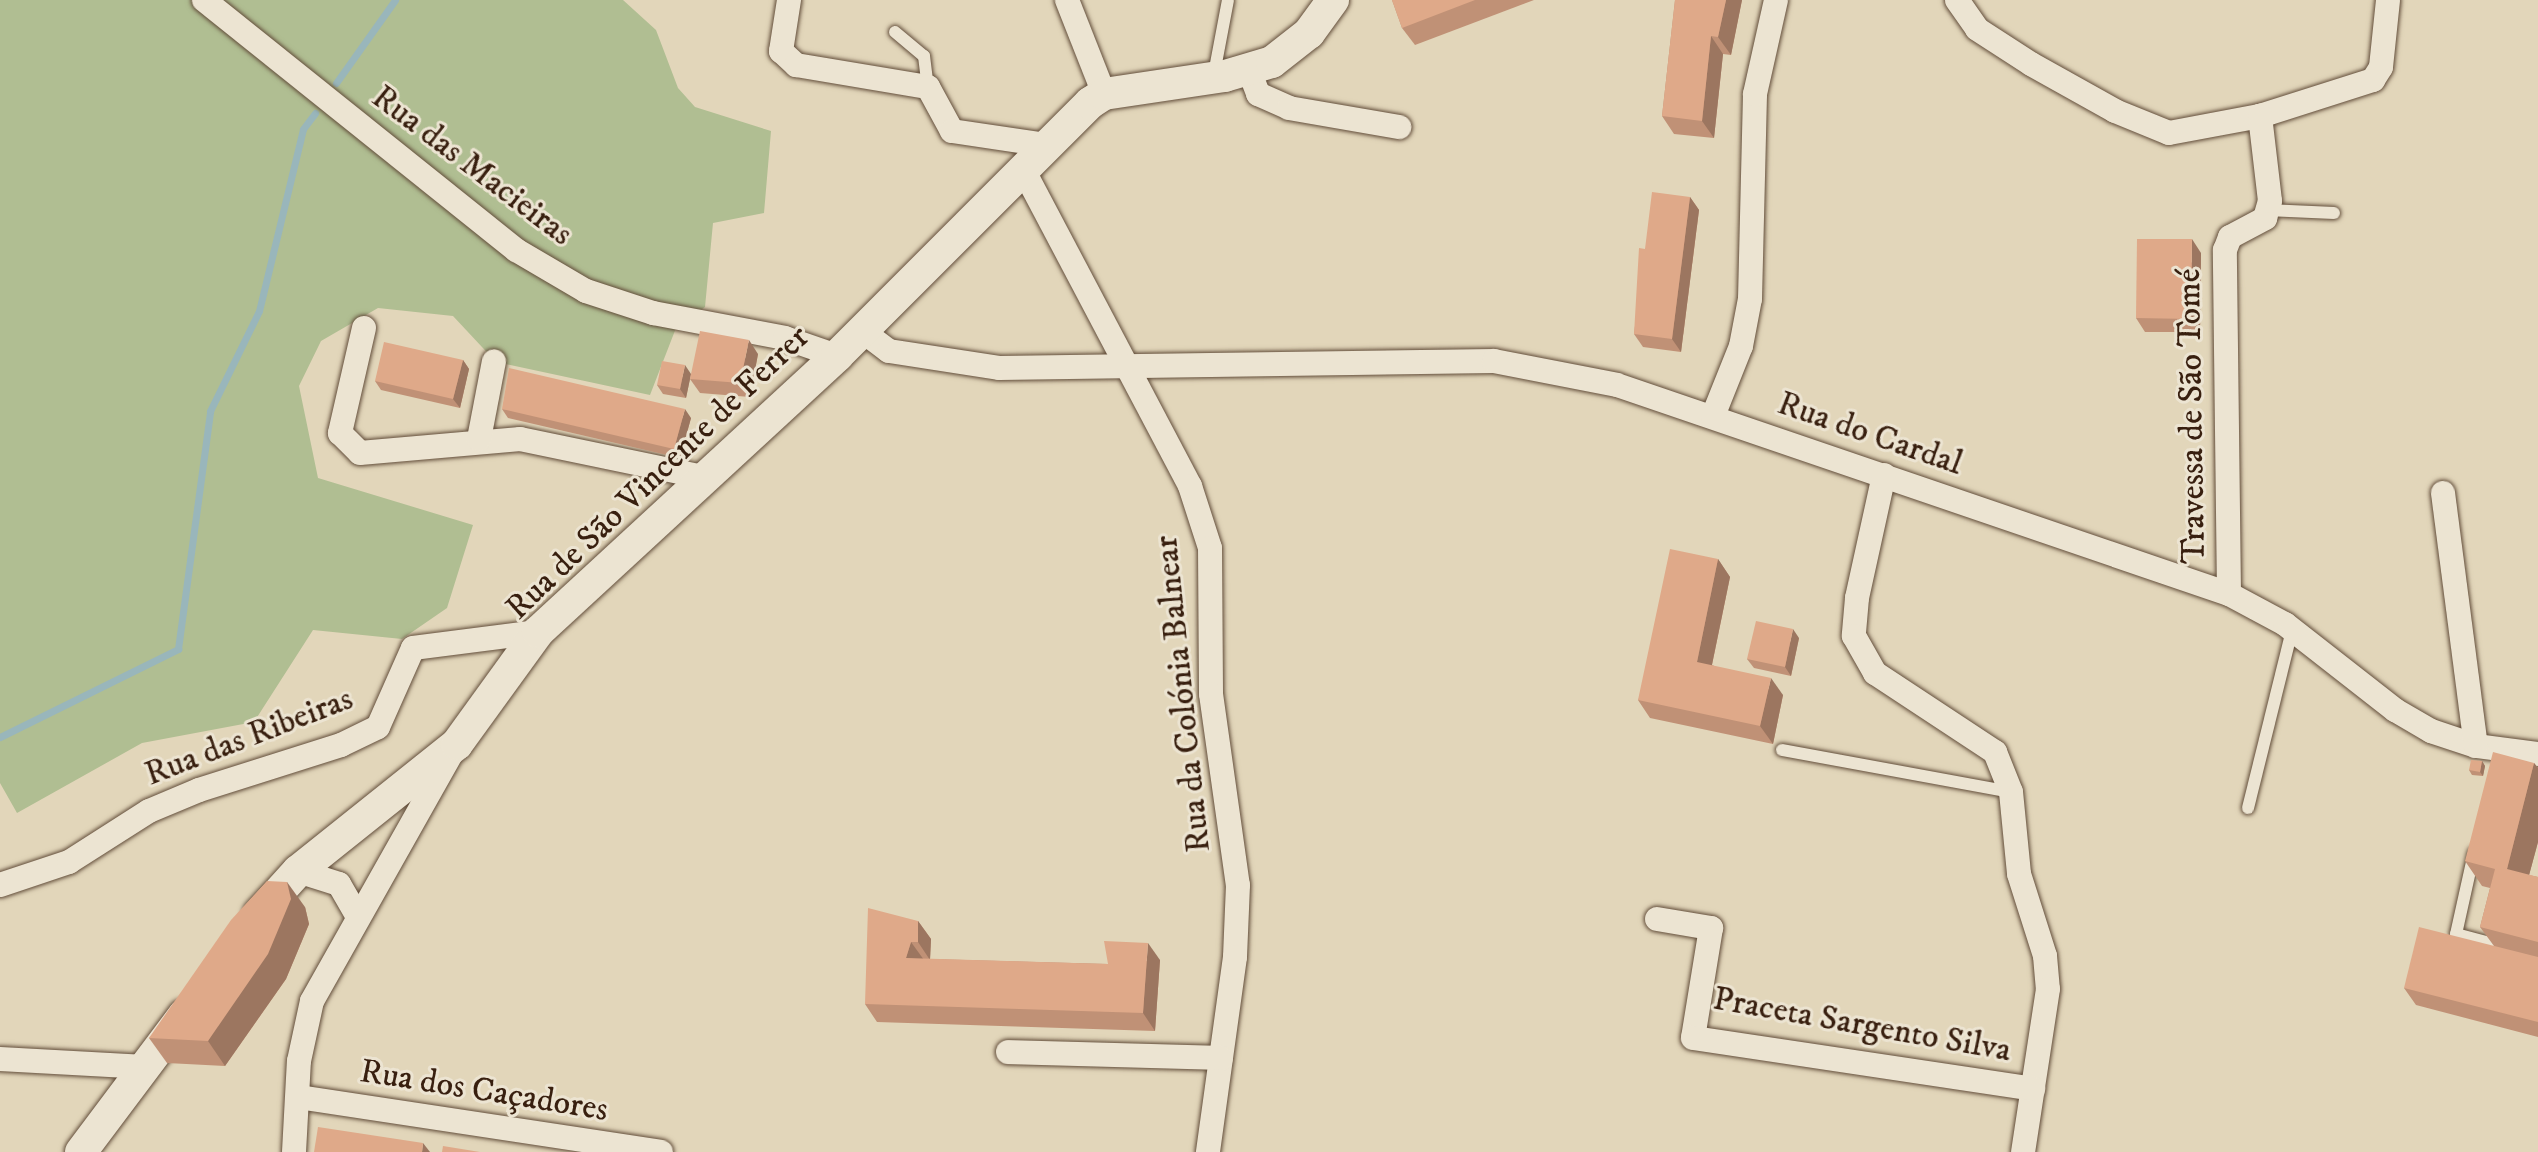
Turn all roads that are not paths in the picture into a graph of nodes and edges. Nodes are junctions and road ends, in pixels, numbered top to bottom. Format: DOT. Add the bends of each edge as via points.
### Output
graph roads {
  1 [pos="204,0"];
  2 [pos="789,0"];
  3 [pos="1067,0"];
  4 [pos="1228,0"];
  5 [pos="1333,0"];
  6 [pos="1776,0"];
  7 [pos="1957,0"];
  8 [pos="2388,0"];
  9 [pos="895,32"];
  10 [pos="1249,70"];
  11 [pos="1214,77"];
  12 [pos="928,87"];
  13 [pos="1104,94"];
  14 [pos="2260,116"];
  15 [pos="1399,127"];
  16 [pos="1047,145"];
  17 [pos="1025,173"];
  18 [pos="2267,210"];
  19 [pos="2334,213"];
  20 [pos="364,328"];
  21 [pos="861,330"];
  22 [pos="837,356"];
  23 [pos="494,361"];
  24 [pos="1129,366"];
  25 [pos="1713,416"];
  26 [pos="479,439"];
  27 [pos="1884,475"];
  28 [pos="703,477"];
  29 [pos="2443,493"];
  30 [pos="2229,594"];
  31 [pos="2292,630"];
  32 [pos="538,632"];
  33 [pos="457,744"];
  34 [pos="1782,750"];
  35 [pos="2489,753"];
  36 [pos="2538,754"];
  37 [pos="2011,792"];
  38 [pos="2248,808"];
  39 [pos="2477,842"];
  40 [pos="298,871"];
  41 [pos="0,885"];
  42 [pos="357,915"];
  43 [pos="1657,919"];
  44 [pos="2493,944"];
  45 [pos="235,945"];
  46 [pos="199,994"];
  47 [pos="1008,1052"];
  48 [pos="1221,1058"];
  49 [pos="0,1059"];
  50 [pos="146,1067"];
  51 [pos="2033,1089"];
  52 [pos="298,1097"];
  53 [pos="81,1152"];
  54 [pos="294,1152"];
  55 [pos="661,1152"];
  56 [pos="1208,1152"];
  57 [pos="2023,1152"];
  1 -- 22 [label="street, Rua das Macieiras" via="516,250 586,291 653,313 785,338"];
  2 -- 12 [label="street" via="781,51 796,65"];
  3 -- 13 [label="street"];
  4 -- 11 [label="lane"];
  5 -- 10 [label="street" via="1291,51"];
  6 -- 25 [label="street" via="1755,94 1750,299 1741,346"];
  7 -- 14 [label="street" via="1977,29 2031,64 2115,111 2169,133"];
  8 -- 14 [label="street" via="2381,67 2373,80"];
  9 -- 12 [label="lane" via="924,56"];
  10 -- 11 [label="street"];
  10 -- 15 [label="street" via="1258,94 1289,108"];
  11 -- 13 [label="street"];
  12 -- 16 [label="street" via="952,131"];
  13 -- 16 [label="street, Rua de São Vincente de Ferrer"];
  14 -- 18 [label="street"];
  16 -- 17 [label="street, Rua de São Vincente de Ferrer"];
  17 -- 21 [label="street, Rua de São Vincente de Ferrer"];
  17 -- 24 [label="street, Rua da Colónia Balnear"];
  18 -- 19 [label="lane"];
  18 -- 30 [label="street, Travessa de São Tomé" via="2265,218 2230,237 2225,250"];
  20 -- 26 [label="street" via="340,433 360,453"];
  21 -- 22 [label="street, Rua de São Vincente de Ferrer"];
  21 -- 24 [label="street, Rua do Cardal" via="889,351 999,368"];
  22 -- 28 [label="street, Rua de São Vincente de Ferrer"];
  23 -- 26 [label="street"];
  24 -- 25 [label="street, Rua do Cardal" via="1494,361 1617,385"];
  24 -- 48 [label="street, Rua da Colónia Balnear" via="1190,486 1210,548 1211,694 1238,885 1235,957"];
  25 -- 27 [label="street, Rua do Cardal"];
  26 -- 28 [label="street" via="520,439"];
  27 -- 30 [label="street, Rua do Cardal"];
  27 -- 37 [label="street" via="1857,598 1854,636 1875,673 1995,752"];
  28 -- 32 [label="street, Rua de São Vincente de Ferrer"];
  29 -- 35 [label="street"];
  30 -- 31 [label="street, Rua do Cardal"];
  31 -- 35 [label="street, Rua do Cardal" via="2395,710 2431,731"];
  31 -- 38 [label="lane"];
  32 -- 33 [label="street, Rua de São Vincente de Ferrer"];
  32 -- 41 [label="street, Rua das Ribeiras" via="413,648 378,727 341,745 199,790 149,811 69,862"];
  33 -- 40 [label="street, Rua de São Vincente de Ferrer"];
  33 -- 42 [label="street"];
  34 -- 37 [label="lane"];
  35 -- 36 [label="street, Rua do Cardal"];
  37 -- 51 [label="street" via="2019,874 2045,956 2048,989"];
  39 -- 44 [label="lane" via="2456,934"];
  40 -- 42 [label="street" via="339,884"];
  40 -- 45 [label="street, Rua de São Vincente de Ferrer"];
  42 -- 52 [label="street" via="312,1001 299,1061"];
  43 -- 51 [label="street, Praceta Sargento Silva" via="1711,928 1693,1038"];
  46 -- 50 [label="street"];
  47 -- 48 [label="street"];
  48 -- 56 [label="street, Rua da Colónia Balnear"];
  49 -- 50 [label="street"];
  50 -- 53 [label="street"];
  51 -- 57 [label="street"];
  52 -- 54 [label="street"];
  52 -- 55 [label="street, Rua dos Caçadores"];
}
